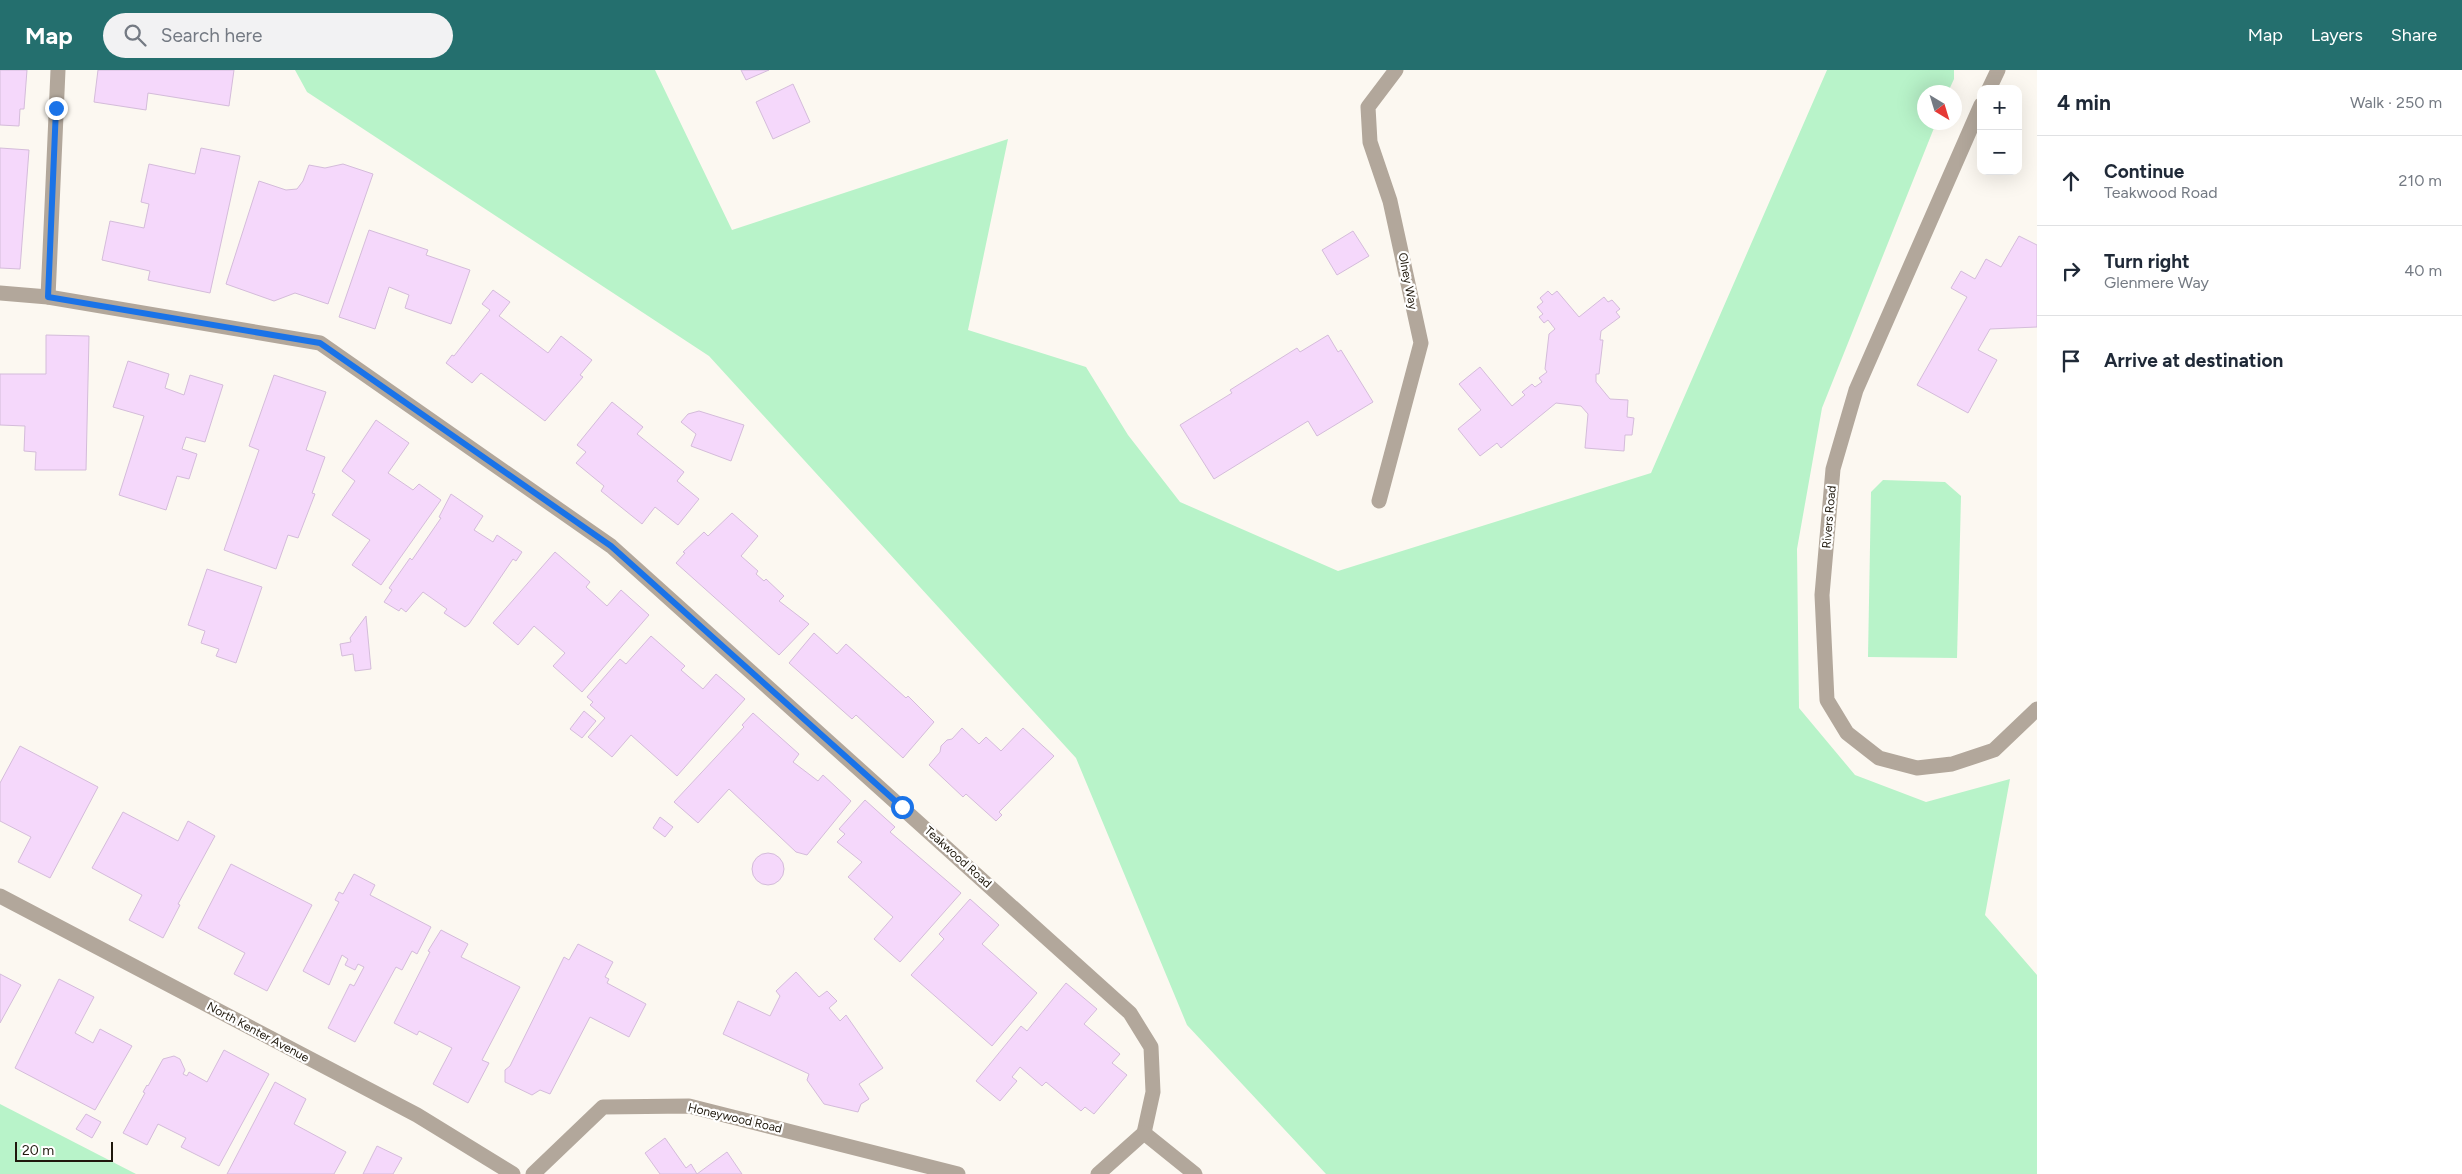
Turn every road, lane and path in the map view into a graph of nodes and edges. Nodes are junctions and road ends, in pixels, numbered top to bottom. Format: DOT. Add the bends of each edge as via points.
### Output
graph roads {
  1 [pos="58,70"];
  2 [pos="1396,70"];
  3 [pos="1998,70"];
  4 [pos="1991,85"];
  5 [pos="1977,114"];
  6 [pos="0,293"];
  7 [pos="48,297"];
  8 [pos="1379,501"];
  9 [pos="2037,709"];
  10 [pos="0,896"];
  11 [pos="1144,1133"];
  12 [pos="513,1174"];
  13 [pos="533,1174"];
  14 [pos="958,1174"];
  15 [pos="1098,1174"];
  16 [pos="1195,1174"];
  1 -- 7 [label="street"];
  2 -- 8 [label="street, Olney Way" via="1368,107 1370,142 1390,202 1421,343"];
  3 -- 4 [label="street"];
  5 -- 9 [label="street, Rivers Road" via="1856,390 1833,470 1822,595 1827,700 1847,733 1879,758 1917,768 1952,764 1994,750"];
  6 -- 7 [label="street, Teakwood Road"];
  7 -- 11 [label="street, Teakwood Road" via="320,343 611,546 1130,1012 1151,1047 1153,1092"];
  10 -- 12 [label="street, North Kenter Avenue" via="417,1115"];
  11 -- 15 [label="street"];
  11 -- 16 [label="street"];
  13 -- 14 [label="street, Honeywood Road" via="603,1107 689,1106"];
}
